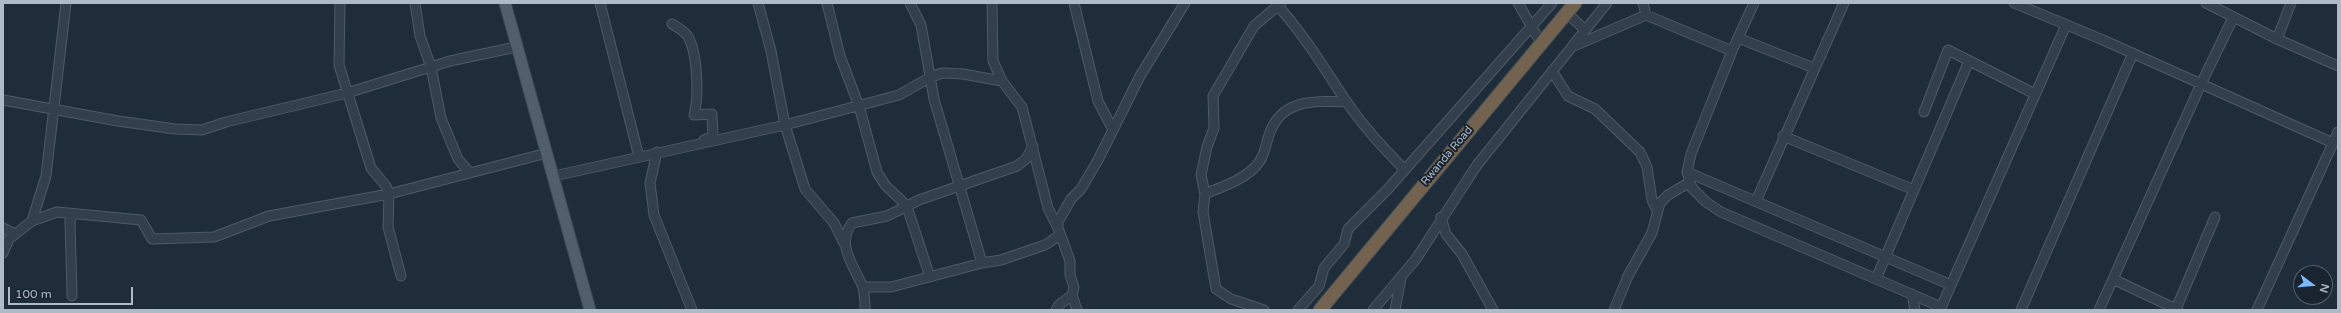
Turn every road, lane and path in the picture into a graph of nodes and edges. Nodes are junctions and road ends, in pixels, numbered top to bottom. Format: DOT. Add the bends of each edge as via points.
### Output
graph roads {
  1 [pos="66,3"];
  2 [pos="415,3"];
  3 [pos="505,3"];
  4 [pos="600,3"];
  5 [pos="758,3"];
  6 [pos="827,3"];
  7 [pos="910,3"];
  8 [pos="992,3"];
  9 [pos="1074,3"];
  10 [pos="1185,3"];
  11 [pos="1518,3"];
  12 [pos="1552,3"];
  13 [pos="1607,3"];
  14 [pos="1643,3"];
  15 [pos="1754,3"];
  16 [pos="1844,3"];
  17 [pos="2014,3"];
  18 [pos="2206,3"];
  19 [pos="2291,3"];
  20 [pos="337,5"];
  21 [pos="1279,5"];
  22 [pos="1571,8"];
  23 [pos="1646,15"];
  24 [pos="2233,18"];
  25 [pos="672,24"];
  26 [pos="2066,25"];
  27 [pos="1530,26"];
  28 [pos="1585,30"];
  29 [pos="1738,38"];
  30 [pos="2276,39"];
  31 [pos="1541,43"];
  32 [pos="516,47"];
  33 [pos="1571,47"];
  34 [pos="1732,51"];
  35 [pos="2133,53"];
  36 [pos="1968,61"];
  37 [pos="2338,66"];
  38 [pos="431,67"];
  39 [pos="1814,68"];
  40 [pos="1552,71"];
  41 [pos="929,78"];
  42 [pos="1002,81"];
  43 [pos="2201,84"];
  44 [pos="348,93"];
  45 [pos="2035,94"];
  46 [pos="3,100"];
  47 [pos="1347,102"];
  48 [pos="859,106"];
  49 [pos="55,109"];
  50 [pos="1924,112"];
  51 [pos="785,125"];
  52 [pos="1113,130"];
  53 [pos="2338,132"];
  54 [pos="1783,136"];
  55 [pos="2333,143"];
  56 [pos="696,144"];
  57 [pos="1033,146"];
  58 [pos="657,152"];
  59 [pos="547,153"];
  60 [pos="638,157"];
  61 [pos="1404,169"];
  62 [pos="1687,172"];
  63 [pos="470,173"];
  64 [pos="554,176"];
  65 [pos="1690,182"];
  66 [pos="961,187"];
  67 [pos="1914,190"];
  68 [pos="389,194"];
  69 [pos="1205,194"];
  70 [pos="1756,201"];
  71 [pos="906,206"];
  72 [pos="1657,210"];
  73 [pos="72,214"];
  74 [pos="1441,217"];
  75 [pos="2215,217"];
  76 [pos="32,221"];
  77 [pos="3,228"];
  78 [pos="1059,232"];
  79 [pos="16,234"];
  80 [pos="844,243"];
  81 [pos="3,254"];
  82 [pos="1885,258"];
  83 [pos="982,263"];
  84 [pos="401,276"];
  85 [pos="1401,276"];
  86 [pos="930,277"];
  87 [pos="1876,279"];
  88 [pos="2113,279"];
  89 [pos="1951,285"];
  90 [pos="863,287"];
  91 [pos="1912,294"];
  92 [pos="1072,295"];
  93 [pos="72,296"];
  94 [pos="1940,309"];
  95 [pos="590,310"];
  96 [pos="692,310"];
  97 [pos="865,310"];
  98 [pos="1056,310"];
  99 [pos="1077,310"];
  100 [pos="1264,310"];
  101 [pos="1298,310"];
  102 [pos="1320,310"];
  103 [pos="1373,310"];
  104 [pos="1395,310"];
  105 [pos="1493,310"];
  106 [pos="1614,310"];
  107 [pos="1915,310"];
  108 [pos="2022,310"];
  109 [pos="2099,310"];
  110 [pos="2177,310"];
  111 [pos="2257,310"];
  1 -- 49 [label="street"];
  2 -- 38 [label="street" via="420,36"];
  3 -- 32 [label="main road"];
  4 -- 60 [label="street"];
  5 -- 51 [label="street" via="771,51"];
  6 -- 48 [label="street" via="840,56"];
  7 -- 41 [label="street" via="923,34"];
  8 -- 42 [label="street" via="991,54"];
  9 -- 52 [label="street" via="1098,101"];
  10 -- 52 [label="street" via="1140,76"];
  11 -- 27 [label="street"];
  12 -- 27 [label="street"];
  13 -- 28 [label="street"];
  14 -- 23 [label="street"];
  15 -- 29 [label="street"];
  16 -- 39 [label="street"];
  17 -- 26 [label="street"];
  18 -- 24 [label="street"];
  19 -- 30 [label="street"];
  20 -- 44 [label="street" via="339,60"];
  21 -- 47 [label="street" via="1304,35"];
  21 -- 69 [label="street" via="1254,26 1227,74 1214,91 1214,128 1201,171"];
  22 -- 28 [label="street"];
  22 -- 31 [label="highway, Rwanda Road"];
  23 -- 33 [label="street"];
  23 -- 34 [label="street"];
  24 -- 30 [label="street"];
  24 -- 43 [label="street"];
  25 -- 56 [label="street" via="687,35 692,47 698,98 694,115 712,114 713,136"];
  26 -- 35 [label="street"];
  26 -- 45 [label="street"];
  27 -- 31 [label="street"];
  27 -- 61 [label="street"];
  28 -- 33 [label="street"];
  29 -- 34 [label="street"];
  29 -- 39 [label="street"];
  30 -- 37 [label="street"];
  31 -- 102 [label="highway, Rwanda Road"];
  32 -- 38 [label="street"];
  32 -- 59 [label="main road"];
  33 -- 40 [label="street"];
  34 -- 62 [label="street" via="1691,154"];
  35 -- 43 [label="street"];
  35 -- 108 [label="street"];
  36 -- 45 [label="street"];
  36 -- 50 [label="street" via="1948,50"];
  36 -- 67 [label="street"];
  38 -- 44 [label="street"];
  38 -- 63 [label="street" via="441,118 458,159"];
  39 -- 54 [label="street"];
  40 -- 72 [label="street" via="1568,96 1595,109 1640,152 1647,167 1652,200"];
  40 -- 74 [label="street" via="1477,165"];
  41 -- 42 [label="street" via="950,73"];
  41 -- 48 [label="street" via="899,95"];
  41 -- 66 [label="street"];
  42 -- 57 [label="street" via="1022,107"];
  43 -- 55 [label="street"];
  43 -- 88 [label="street"];
  44 -- 49 [label="street" via="202,130 125,122"];
  44 -- 68 [label="street" via="371,168 386,186"];
  45 -- 89 [label="street"];
  46 -- 49 [label="street"];
  47 -- 61 [label="street" via="1373,137"];
  47 -- 69 [label="street" via="1312,101 1294,106 1275,124 1255,168"];
  48 -- 51 [label="street"];
  48 -- 71 [label="street" via="877,172 885,185"];
  49 -- 76 [label="street" via="46,176"];
  51 -- 56 [label="street"];
  51 -- 80 [label="street" via="805,189 834,223"];
  52 -- 78 [label="street" via="1081,189 1065,208"];
  53 -- 55 [label="street"];
  54 -- 67 [label="street"];
  54 -- 70 [label="street"];
  55 -- 111 [label="street"];
  56 -- 58 [label="street"];
  57 -- 66 [label="street" via="1026,159 1017,166"];
  57 -- 78 [label="street" via="1048,208"];
  58 -- 60 [label="street"];
  58 -- 96 [label="street" via="650,183 654,215"];
  59 -- 63 [label="street"];
  59 -- 64 [label="main road"];
  60 -- 64 [label="street"];
  61 -- 101 [label="street" via="1348,229 1344,244 1324,268 1319,286"];
  62 -- 65 [label="street"];
  62 -- 70 [label="street"];
  63 -- 68 [label="street"];
  64 -- 95 [label="main road"];
  65 -- 72 [label="street" via="1668,195"];
  65 -- 87 [label="street" via="1696,193 1721,212"];
  66 -- 71 [label="street"];
  66 -- 83 [label="street"];
  67 -- 82 [label="street"];
  68 -- 73 [label="street" via="269,216 224,234 205,238 152,239 141,220"];
  68 -- 84 [label="street" via="388,227"];
  69 -- 100 [label="street" via="1203,212 1216,289 1231,299"];
  70 -- 82 [label="street"];
  71 -- 80 [label="street" via="887,216 852,222"];
  71 -- 86 [label="street"];
  72 -- 106 [label="street" via="1652,233 1628,276"];
  73 -- 76 [label="street" via="53,212"];
  73 -- 93 [label="street"];
  74 -- 85 [label="street" via="1416,259"];
  74 -- 105 [label="street" via="1446,234 1462,254"];
  75 -- 110 [label="street"];
  76 -- 79 [label="street"];
  77 -- 79 [label="street"];
  78 -- 83 [label="street" via="1040,247 1001,260"];
  78 -- 92 [label="street" via="1070,261 1070,275 1074,287"];
  79 -- 81 [label="street" via="9,239"];
  80 -- 90 [label="street" via="851,266"];
  82 -- 87 [label="street"];
  82 -- 89 [label="street"];
  83 -- 86 [label="street"];
  85 -- 103 [label="street"];
  85 -- 104 [label="street"];
  86 -- 90 [label="street" via="891,287"];
  87 -- 91 [label="street"];
  88 -- 109 [label="street"];
  88 -- 110 [label="street"];
  89 -- 94 [label="street"];
  90 -- 97 [label="street"];
  91 -- 94 [label="street"];
  91 -- 107 [label="street"];
  92 -- 98 [label="street" via="1059,304"];
  92 -- 99 [label="street"];
}
